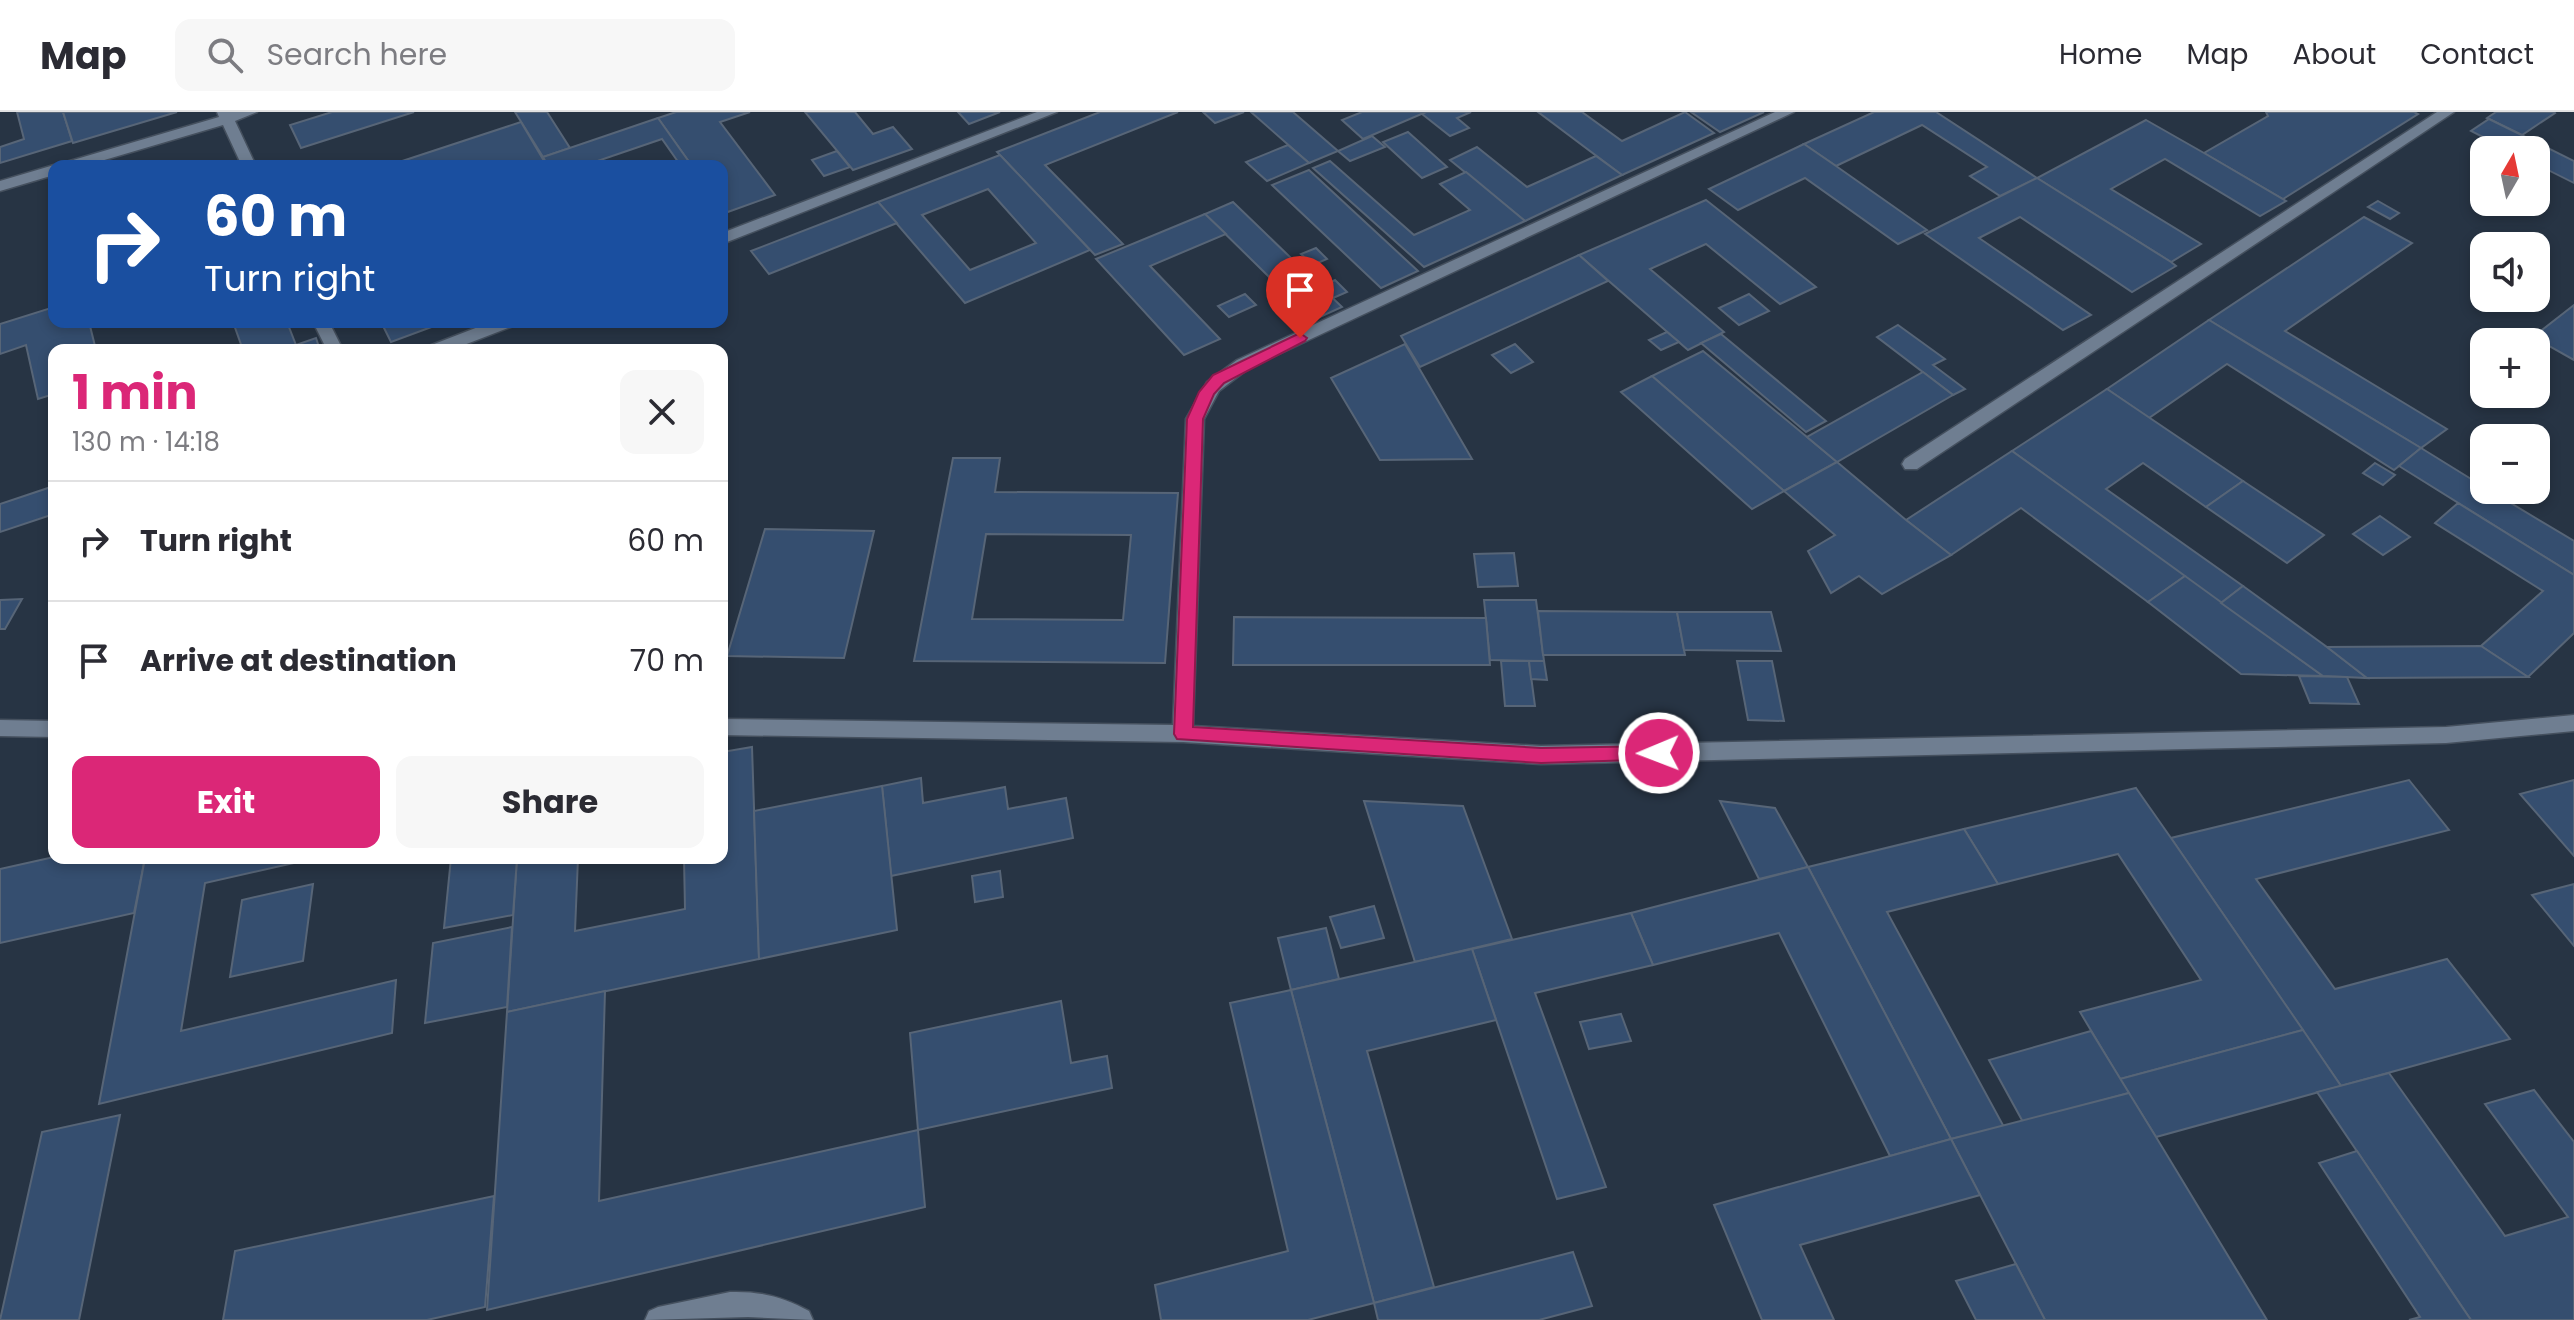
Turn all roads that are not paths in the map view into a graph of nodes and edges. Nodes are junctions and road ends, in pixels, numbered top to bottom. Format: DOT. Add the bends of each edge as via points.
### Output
graph roads {
  1 [pos="250,112"];
  2 [pos="1050,112"];
  3 [pos="1787,112"];
  4 [pos="2447,112"];
  5 [pos="225,115"];
  6 [pos="86,160"];
  7 [pos="246,160"];
  8 [pos="48,172"];
  9 [pos="0,186"];
  10 [pos="728,237"];
  11 [pos="492,328"];
  12 [pos="450,344"];
  13 [pos="1911,464"];
  14 [pos="2574,723"];
  15 [pos="728,727"];
  16 [pos="0,728"];
  17 [pos="48,729"];
  18 [pos="1183,734"];
  19 [pos="658,1320"];
  20 [pos="800,1320"];
  1 -- 5 [label="street"];
  2 -- 10 [label="street"];
  3 -- 18 [label="street" via="1218,379 1195,419"];
  4 -- 13 [label="street"];
  5 -- 6 [label="street"];
  5 -- 7 [label="street"];
  8 -- 9 [label="street"];
  11 -- 12 [label="street"];
  14 -- 18 [label="street" via="2446,735 1541,755"];
  15 -- 18 [label="street"];
  16 -- 17 [label="street"];
  19 -- 20 [label="street" via="745,1304 774,1306"];
}
